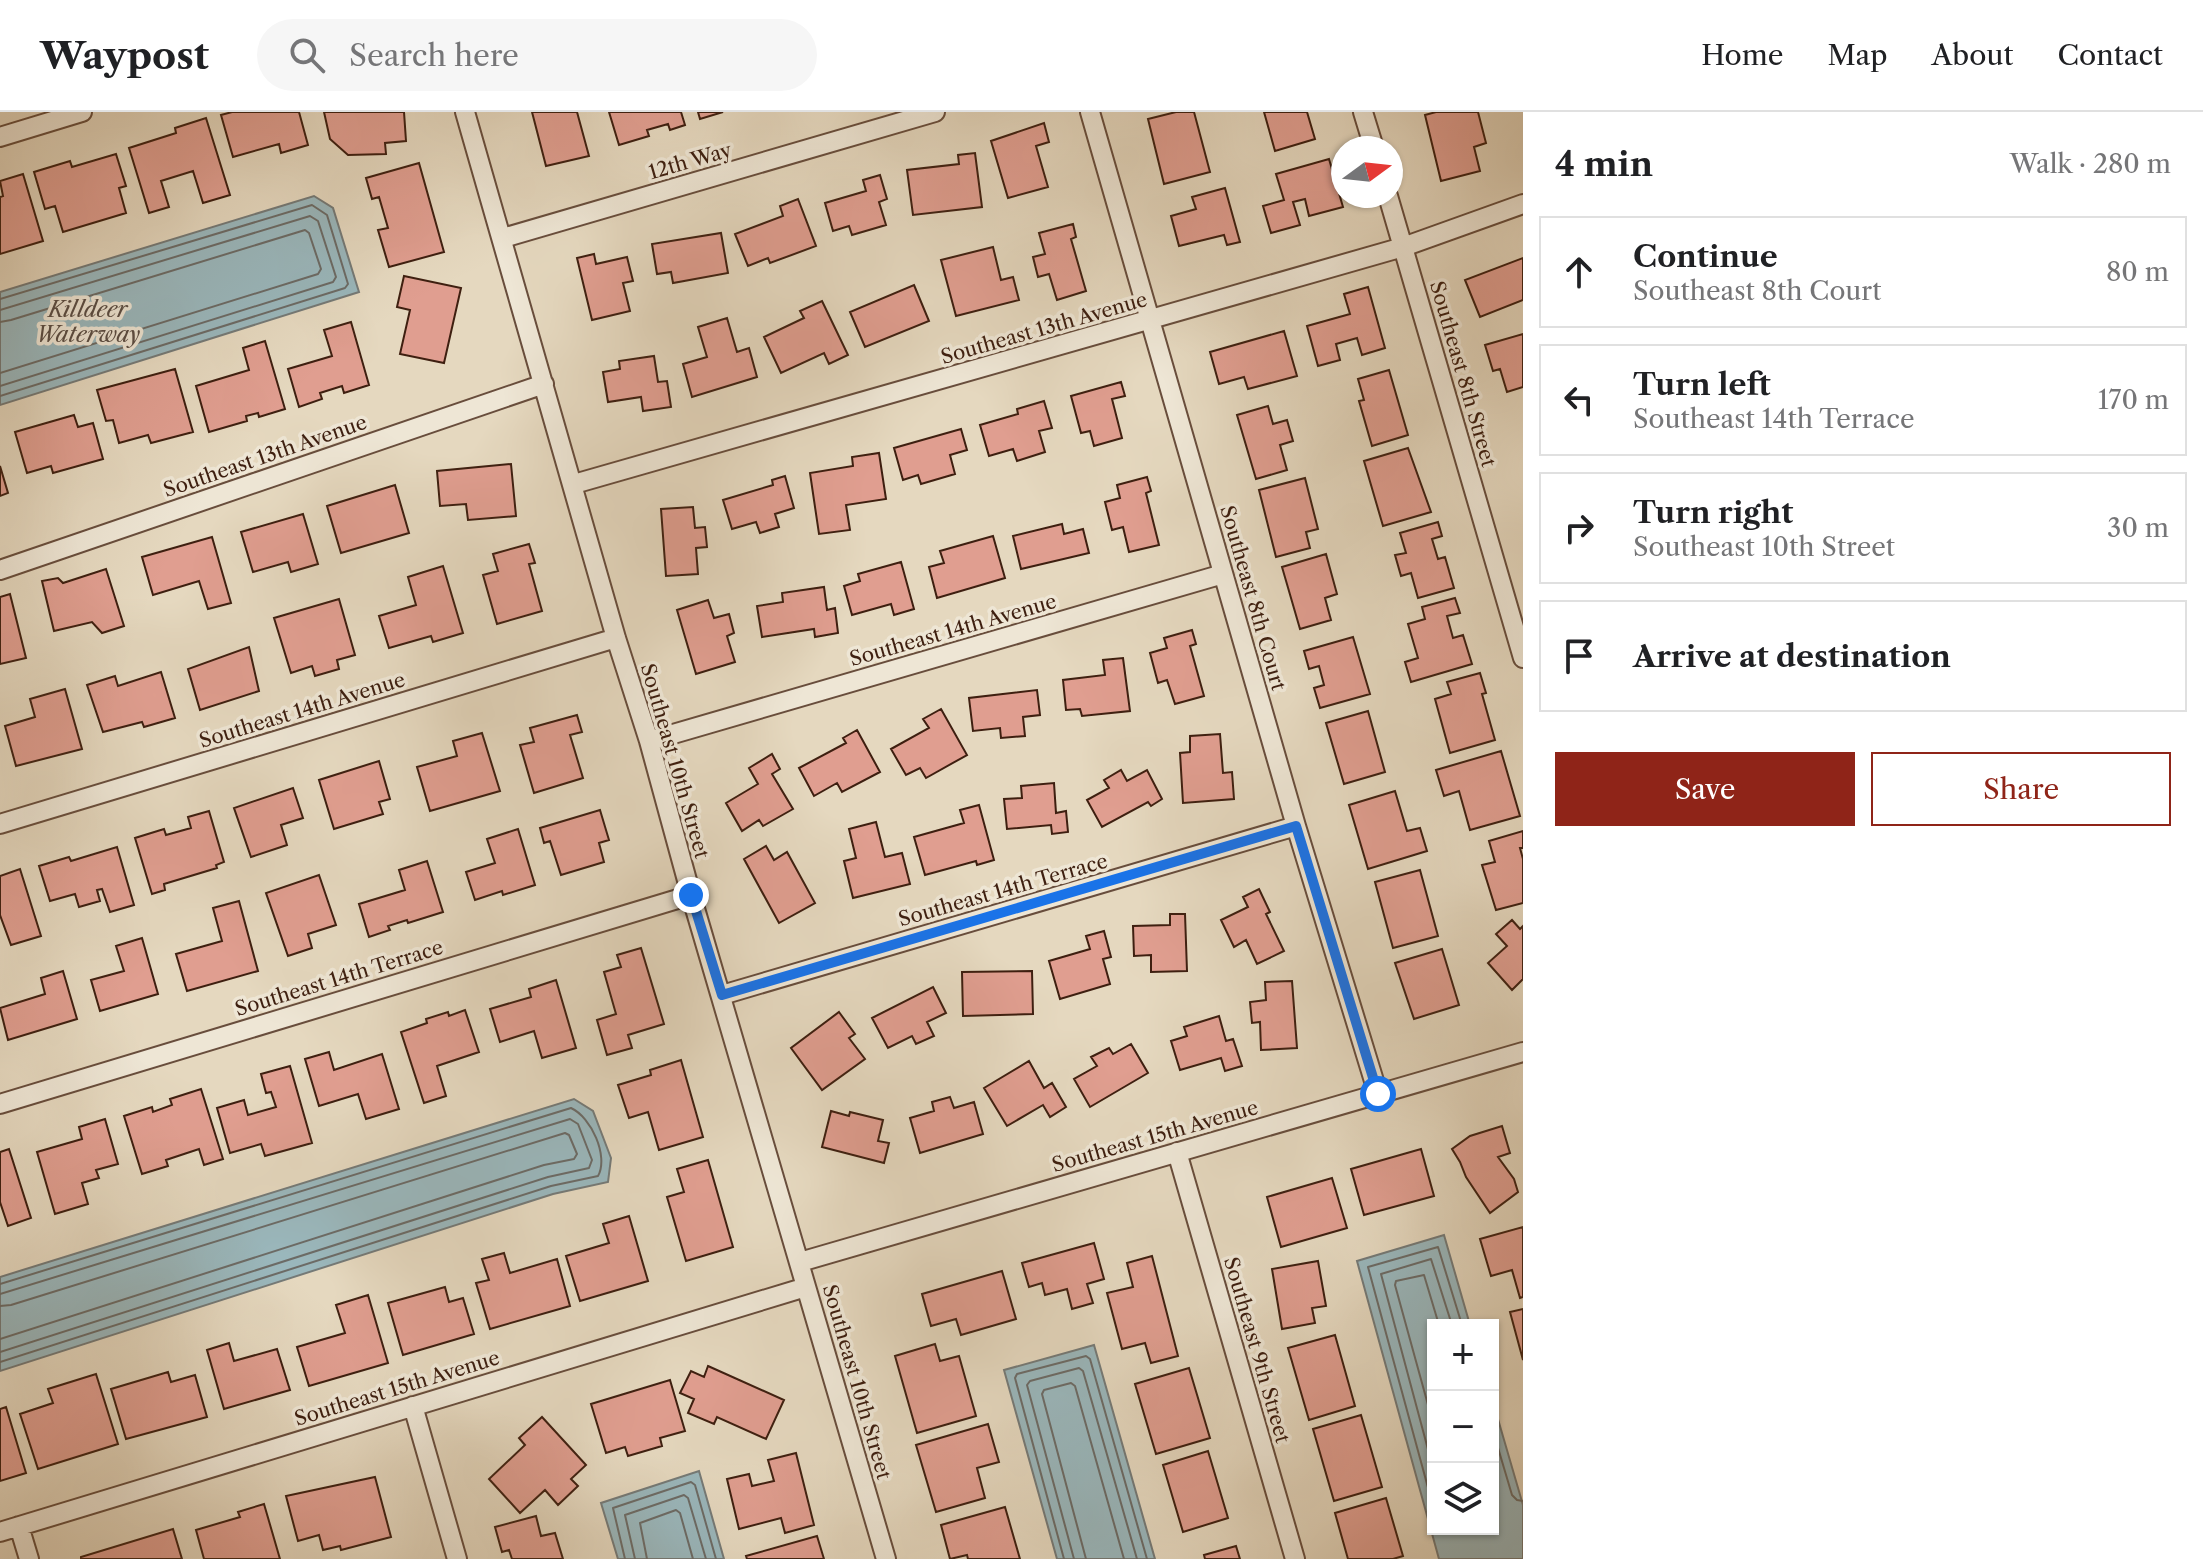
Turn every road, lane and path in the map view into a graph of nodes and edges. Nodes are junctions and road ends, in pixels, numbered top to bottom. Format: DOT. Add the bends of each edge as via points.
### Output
graph roads {
  1 [pos="82,112"];
  2 [pos="465,112"];
  3 [pos="935,112"];
  4 [pos="1090,112"];
  5 [pos="1363,112"];
  6 [pos="1370,136"];
  7 [pos="0,137"];
  8 [pos="1523,204"];
  9 [pos="1392,208"];
  10 [pos="503,238"];
  11 [pos="1403,247"];
  12 [pos="1150,321"];
  13 [pos="544,384"];
  14 [pos="574,484"];
  15 [pos="0,570"];
  16 [pos="1223,574"];
  17 [pos="616,638"];
  18 [pos="1523,658"];
  19 [pos="649,741"];
  20 [pos="0,824"];
  21 [pos="1296,826"];
  22 [pos="691,895"];
  23 [pos="722,995"];
  24 [pos="1523,1052"];
  25 [pos="1378,1094"];
  26 [pos="0,1104"];
  27 [pos="1177,1152"];
  28 [pos="800,1262"];
  29 [pos="806,1287"];
  30 [pos="413,1406"];
  31 [pos="19,1526"];
  32 [pos="0,1532"];
  33 [pos="29,1559"];
  34 [pos="457,1559"];
  35 [pos="886,1559"];
  36 [pos="1295,1559"];
  1 -- 7 [label="street"];
  2 -- 10 [label="street, Southeast 10th Street"];
  3 -- 10 [label="street, 12th Way"];
  4 -- 12 [label="street, Southeast 8th Court"];
  5 -- 6 [label="street"];
  8 -- 11 [label="street, Southeast 13th Avenue"];
  9 -- 11 [label="street, Southeast 8th Street"];
  10 -- 13 [label="street, Southeast 10th Street"];
  11 -- 12 [label="street, Southeast 13th Avenue"];
  11 -- 18 [label="street, Southeast 8th Street"];
  12 -- 14 [label="street, Southeast 13th Avenue"];
  12 -- 16 [label="street, Southeast 8th Court"];
  13 -- 14 [label="street, Southeast 10th Street"];
  13 -- 15 [label="street, Southeast 13th Avenue"];
  14 -- 17 [label="street, Southeast 10th Street"];
  16 -- 19 [label="street, Southeast 14th Avenue"];
  16 -- 21 [label="street, Southeast 8th Court"];
  17 -- 19 [label="street, Southeast 10th Street"];
  17 -- 20 [label="street, Southeast 14th Avenue"];
  19 -- 22 [label="street, Southeast 10th Street"];
  21 -- 23 [label="street, Southeast 14th Terrace"];
  21 -- 25 [label="street, Southeast 8th Court"];
  22 -- 23 [label="street, Southeast 10th Street"];
  22 -- 26 [label="street, Southeast 14th Terrace"];
  23 -- 28 [label="street, Southeast 10th Street"];
  24 -- 25 [label="street, Southeast 15th Avenue"];
  25 -- 27 [label="street, Southeast 15th Avenue"];
  27 -- 28 [label="street, Southeast 15th Avenue"];
  27 -- 36 [label="street, Southeast 9th Street"];
  28 -- 29 [label="street, Southeast 10th Street"];
  29 -- 30 [label="street, Southeast 15th Avenue"];
  29 -- 35 [label="street, Southeast 10th Street"];
  30 -- 31 [label="street, Southeast 15th Avenue"];
  30 -- 34 [label="street"];
  31 -- 32 [label="street, Southeast 15th Avenue"];
  31 -- 33 [label="street"];
}
